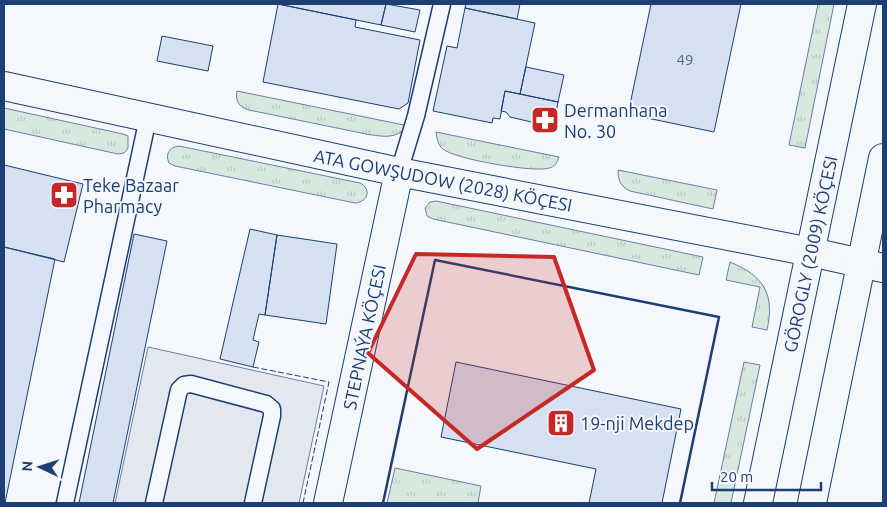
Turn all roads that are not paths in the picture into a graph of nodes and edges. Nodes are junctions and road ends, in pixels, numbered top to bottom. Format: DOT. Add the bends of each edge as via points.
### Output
graph roads {
  1 [pos="442,4"];
  2 [pos="862,4"];
  3 [pos="4,86"];
  4 [pos="148,118"];
  5 [pos="883,158"];
  6 [pos="400,172"];
  7 [pos="811,252"];
  8 [pos="873,266"];
  9 [pos="65,503"];
  10 [pos="154,503"];
  11 [pos="253,503"];
  12 [pos="328,503"];
  13 [pos="758,503"];
  14 [pos="812,503"];
  1 -- 6 [label="lane"];
  2 -- 7 [label="street, GÖROGLY (2009) KÖÇESI"];
  3 -- 4 [label="street, ATA GOWŞUDOW (2028) KÖÇESI"];
  4 -- 6 [label="street, ATA GOWŞUDOW (2028) KÖÇESI"];
  4 -- 9 [label="lane"];
  5 -- 8 [label="street"];
  6 -- 7 [label="street, ATA GOWŞUDOW (2028) KÖÇESI"];
  6 -- 12 [label="street, STEPNAÝA KÖÇESI"];
  7 -- 8 [label="street, ATA GOWŞUDOW (2028) KÖÇESI"];
  7 -- 13 [label="street, GÖROGLY (2009) KÖÇESI"];
  8 -- 14 [label="street"];
  10 -- 11 [label="lane" via="179,390 191,384 266,404 272,409"];
}
